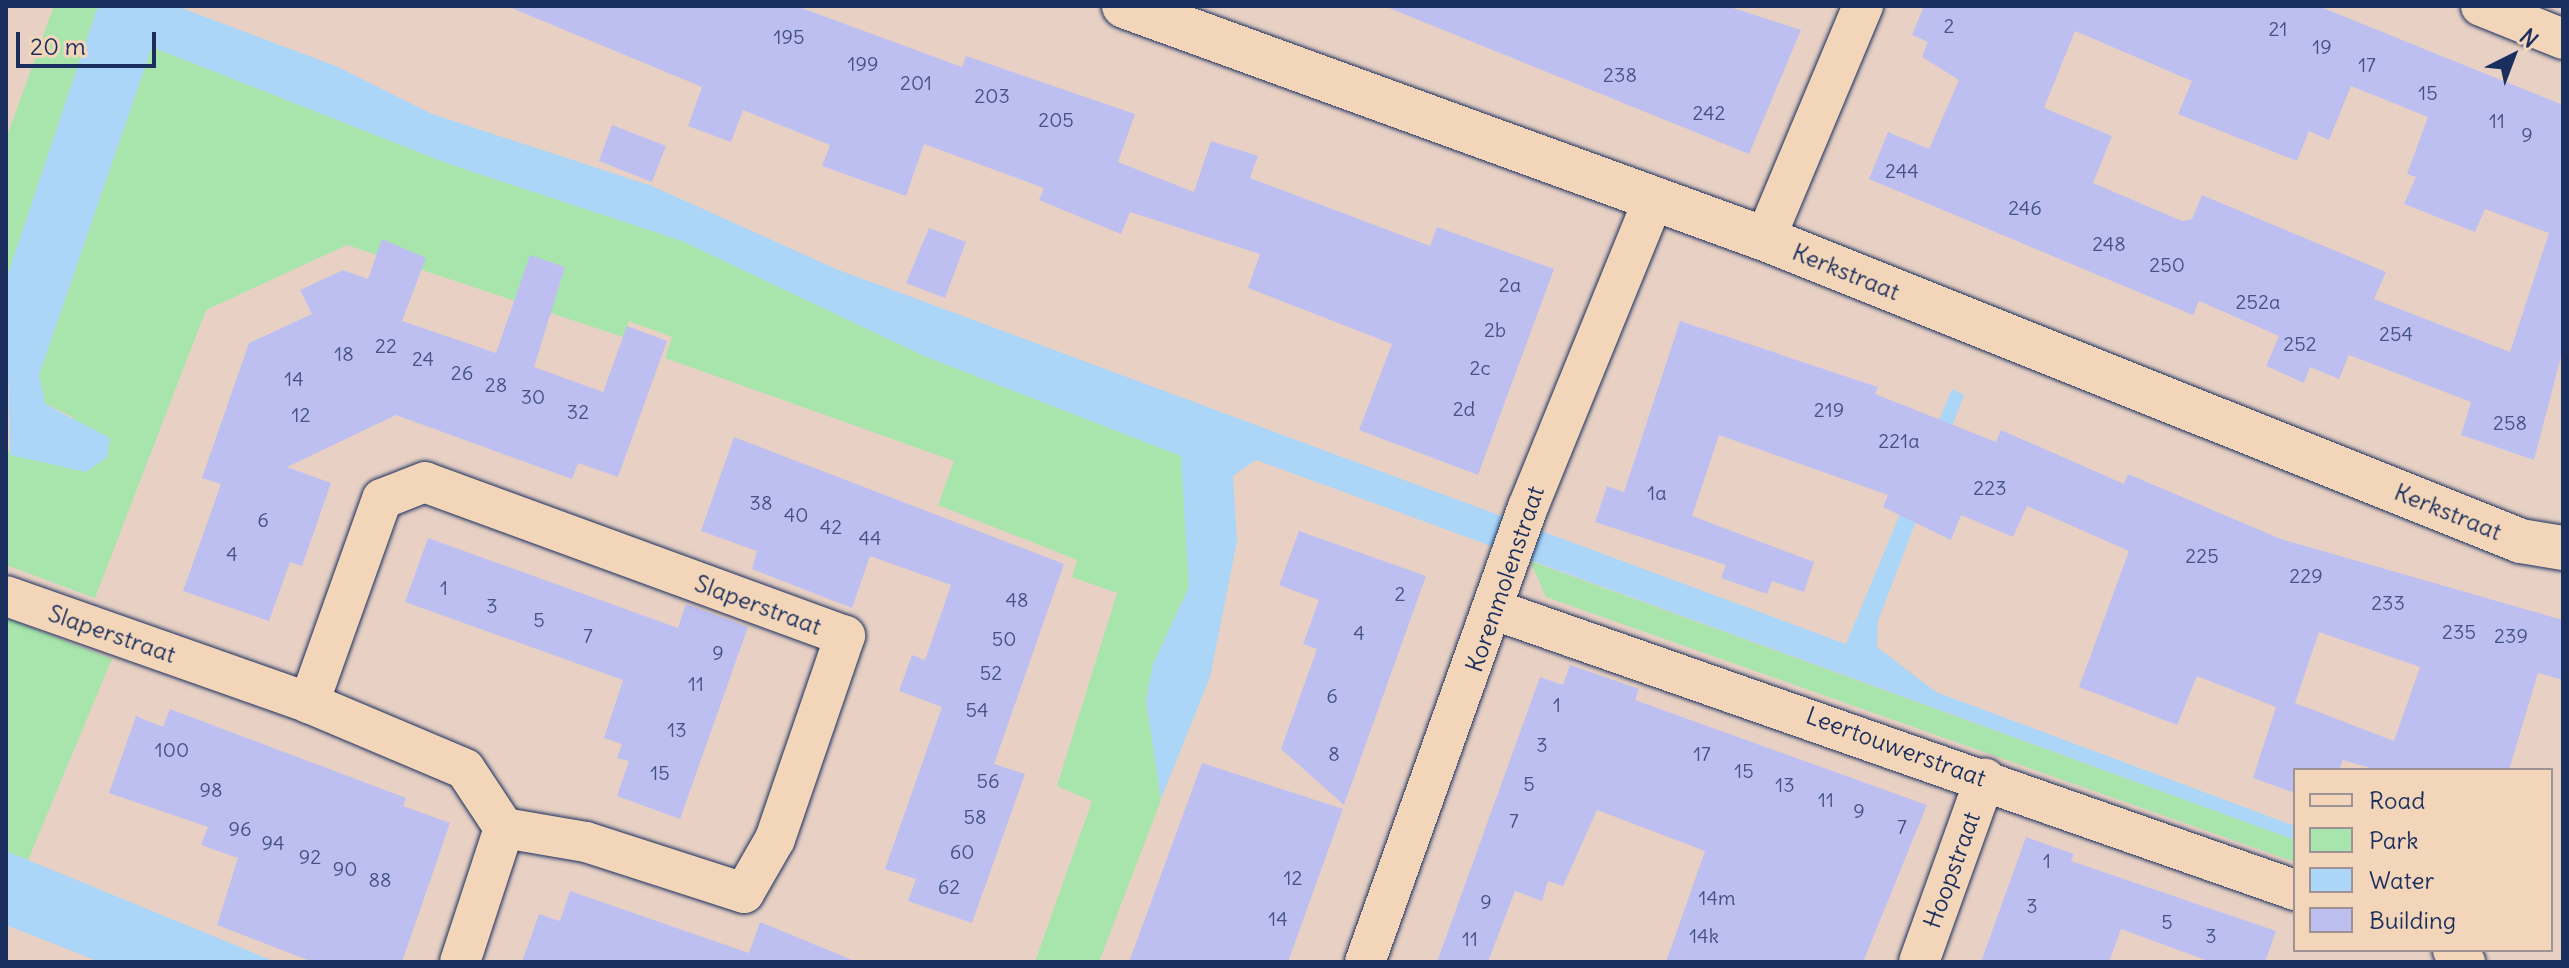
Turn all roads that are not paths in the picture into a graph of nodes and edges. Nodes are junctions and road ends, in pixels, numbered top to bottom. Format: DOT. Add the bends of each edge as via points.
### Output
graph roads {
  1 [pos="1124,6"];
  2 [pos="1863,6"];
  3 [pos="2481,6"];
  4 [pos="2563,39"];
  5 [pos="1654,199"];
  6 [pos="1765,239"];
  7 [pos="2563,548"];
  8 [pos="6,596"];
  9 [pos="1495,610"];
  10 [pos="309,703"];
  11 [pos="1985,779"];
  12 [pos="504,828"];
  13 [pos="2293,889"];
  14 [pos="460,962"];
  15 [pos="1365,962"];
  16 [pos="1919,962"];
  1 -- 5 [label="street, Kerkstraat"];
  2 -- 6 [label="street"];
  3 -- 4 [label="street"];
  5 -- 6 [label="street, Kerkstraat"];
  5 -- 9 [label="street, Korenmolenstraat" via="1528,507"];
  6 -- 7 [label="street, Kerkstraat" via="2521,541"];
  8 -- 10 [label="street, Slaperstraat"];
  9 -- 11 [label="street, Leertouwerstraat"];
  9 -- 15 [label="street, Korenmolenstraat"];
  10 -- 12 [label="street, Slaperstraat" via="465,769"];
  10 -- 12 [label="street, Slaperstraat" via="382,499 425,482 845,636 775,839 744,893 586,842"];
  11 -- 13 [label="street, Leertouwerstraat"];
  11 -- 16 [label="street, Hoopstraat"];
  12 -- 14 [label="street"];
}
